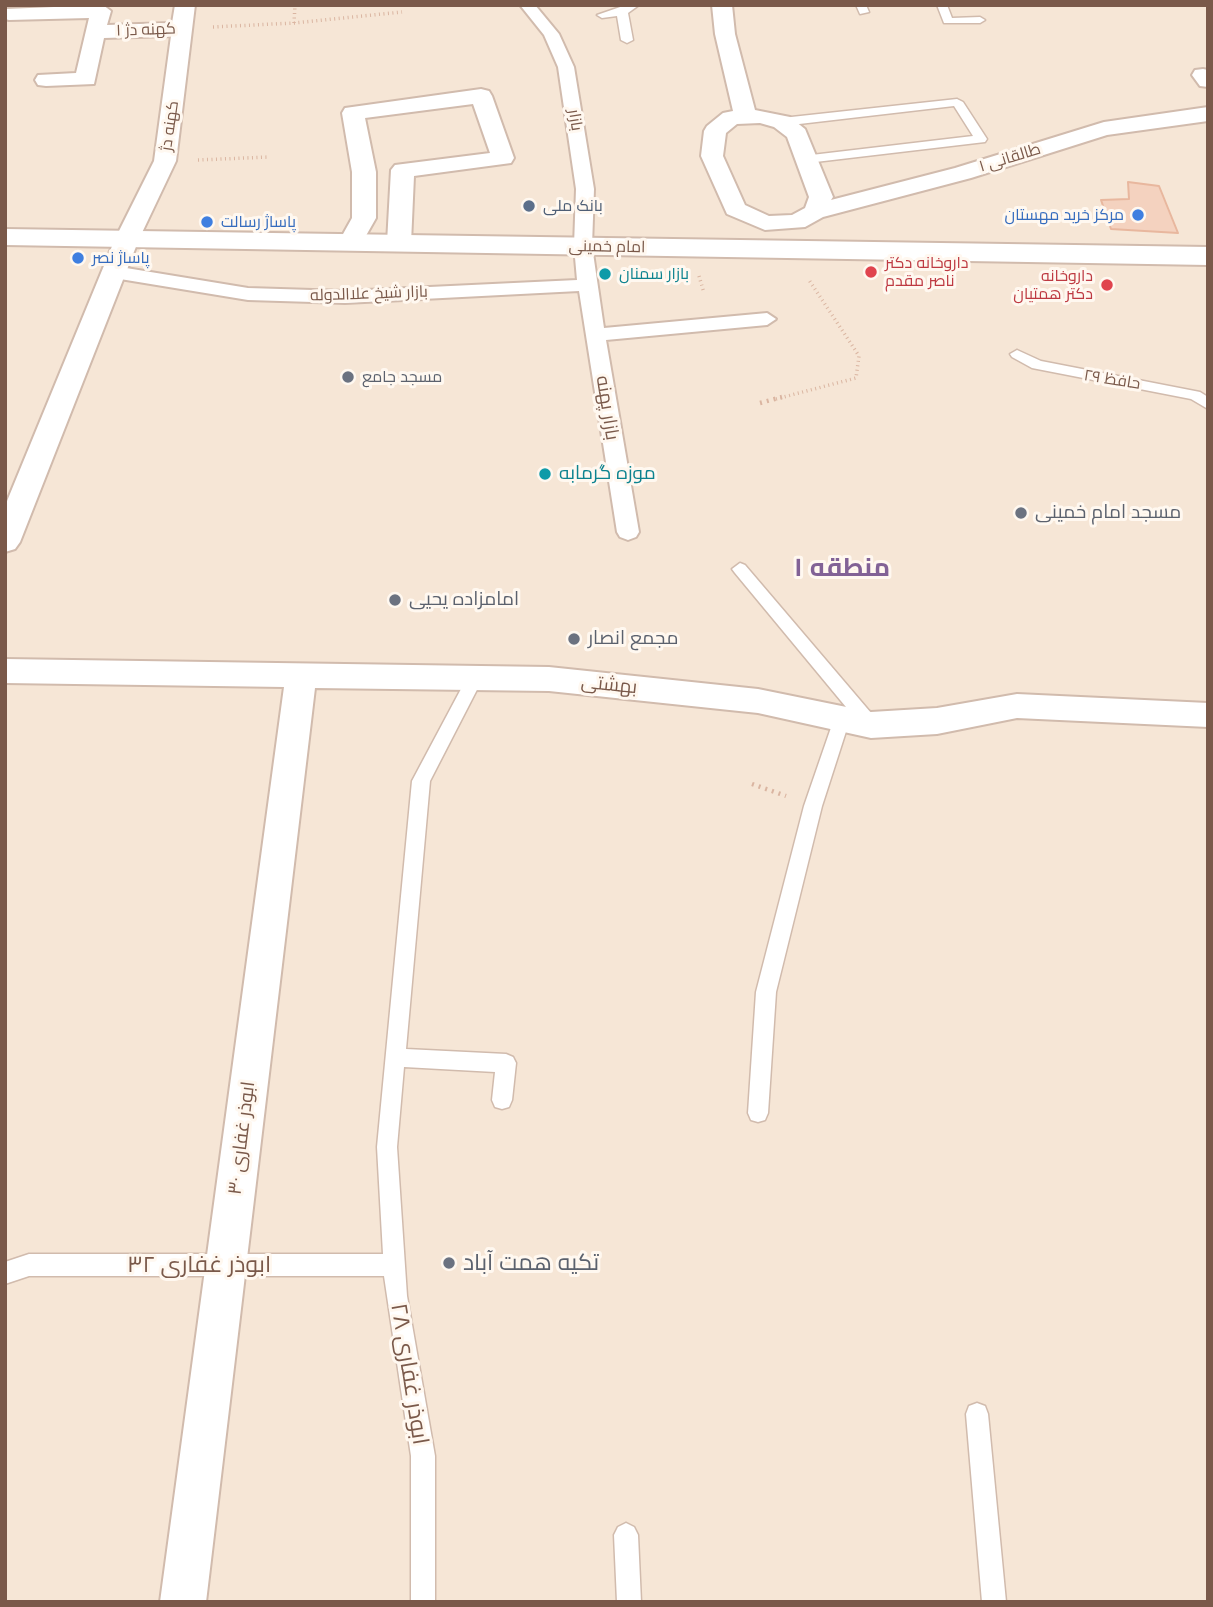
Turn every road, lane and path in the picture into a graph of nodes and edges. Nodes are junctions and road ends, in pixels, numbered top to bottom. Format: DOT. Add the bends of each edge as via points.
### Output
graph roads {
  1 [pos="185,5"];
  2 [pos="295,5"];
  3 [pos="527,5"];
  4 [pos="634,5"];
  5 [pos="722,5"];
  6 [pos="942,5"];
  7 [pos="402,12"];
  8 [pos="622,12"];
  9 [pos="9,13"];
  10 [pos="602,15"];
  11 [pos="981,20"];
  12 [pos="294,23"];
  13 [pos="184,29"];
  14 [pos="95,32"];
  15 [pos="627,40"];
  16 [pos="46,80"];
  17 [pos="1208,114"];
  18 [pos="746,117"];
  19 [pos="782,122"];
  20 [pos="269,157"];
  21 [pos="807,159"];
  22 [pos="165,162"];
  23 [pos="815,212"];
  24 [pos="5,237"];
  25 [pos="127,239"];
  26 [pos="350,243"];
  27 [pos="399,243"];
  28 [pos="583,247"];
  29 [pos="789,250"];
  30 [pos="1208,256"];
  31 [pos="114,272"];
  32 [pos="587,285"];
  33 [pos="767,320"];
  34 [pos="595,335"];
  35 [pos="1017,354"];
  36 [pos="760,403"];
  37 [pos="1208,404"];
  38 [pos="628,532"];
  39 [pos="5,542"];
  40 [pos="740,569"];
  41 [pos="5,671"];
  42 [pos="301,675"];
  43 [pos="475,678"];
  44 [pos="1208,715"];
  45 [pos="856,722"];
  46 [pos="395,1058"];
  47 [pos="502,1100"];
  48 [pos="758,1113"];
  49 [pos="226,1264"];
  50 [pos="394,1265"];
  51 [pos="5,1273"];
  52 [pos="977,1414"];
  53 [pos="626,1535"];
  54 [pos="183,1602"];
  55 [pos="423,1602"];
  56 [pos="629,1602"];
  57 [pos="994,1602"];
  1 -- 13 [label="street, کهنه دژ"];
  2 -- 12 [label="path"];
  3 -- 28 [label="street, بازار" via="551,34 566,67 585,189"];
  4 -- 8 [label="lane"];
  5 -- 18 [label="street" via="724,34"];
  6 -- 11 [label="lane" via="948,22"];
  7 -- 12 [label="path"];
  8 -- 10 [label="lane"];
  8 -- 15 [label="lane"];
  9 -- 14 [label="street, کهنه دژ ۱" via="101,11"];
  12 -- 13 [label="path"];
  13 -- 14 [label="street, کهنه دژ ۱"];
  13 -- 22 [label="street, کهنه دژ"];
  14 -- 16 [label="street" via="86,79"];
  17 -- 23 [label="street, طالقانی ۱" via="1104,129"];
  18 -- 19 [label="street"];
  18 -- 23 [label="street" via="730,118 715,131 712,156 735,209 765,223 797,222"];
  19 -- 21 [label="street" via="797,134"];
  19 -- 21 [label="lane" via="957,102 981,139"];
  20 -- 22 [label="path"];
  21 -- 23 [label="street" via="821,197"];
  22 -- 25 [label="street, کهنه دژ"];
  24 -- 25 [label="street, امام خمینی"];
  25 -- 26 [label="street, امام خمینی"];
  25 -- 31 [label="street, کهنه دژ"];
  26 -- 27 [label="street, امام خمینی"];
  26 -- 27 [label="street" via="364,218 364,172 353,113 481,96 503,158 403,170"];
  27 -- 28 [label="street, امام خمینی"];
  28 -- 29 [label="street, امام خمینی"];
  28 -- 32 [label="street"];
  29 -- 30 [label="street, امام خمینی"];
  29 -- 36 [label="path" via="859,356 856,378"];
  31 -- 32 [label="street, بازار شیخ علاالدوله" via="248,294 317,296"];
  31 -- 39 [label="street, کهنه دژ"];
  32 -- 34 [label="street, بازار پهنه"];
  33 -- 34 [label="street"];
  34 -- 38 [label="street, بازار پهنه"];
  35 -- 37 [label="lane, حافظ ۲۹" via="1037,365 1195,395"];
  40 -- 45 [label="lane"];
  41 -- 42 [label="street, بهشتی"];
  42 -- 43 [label="street, بهشتی"];
  42 -- 49 [label="street, ابوذر غفاری ۳۰"];
  43 -- 45 [label="street, بهشتی" via="550,679 758,701"];
  43 -- 46 [label="lane, ابوذر غفاری ۲۸" via="421,781"];
  44 -- 45 [label="street, بهشتی" via="1017,706 937,720"];
  45 -- 48 [label="lane" via="813,806 766,992"];
  46 -- 47 [label="lane" via="506,1063"];
  46 -- 50 [label="lane, ابوذر غفاری ۲۸" via="387,1147"];
  49 -- 50 [label="lane, ابوذر غفاری ۳۲"];
  49 -- 51 [label="lane, ابوذر غفاری ۳۲" via="29,1265"];
  49 -- 54 [label="street, ابوذر غفاری ۳۰"];
  50 -- 55 [label="lane, ابوذر غفاری ۲۸" via="423,1456"];
  52 -- 57 [label="lane"];
  53 -- 56 [label="lane"];
}
